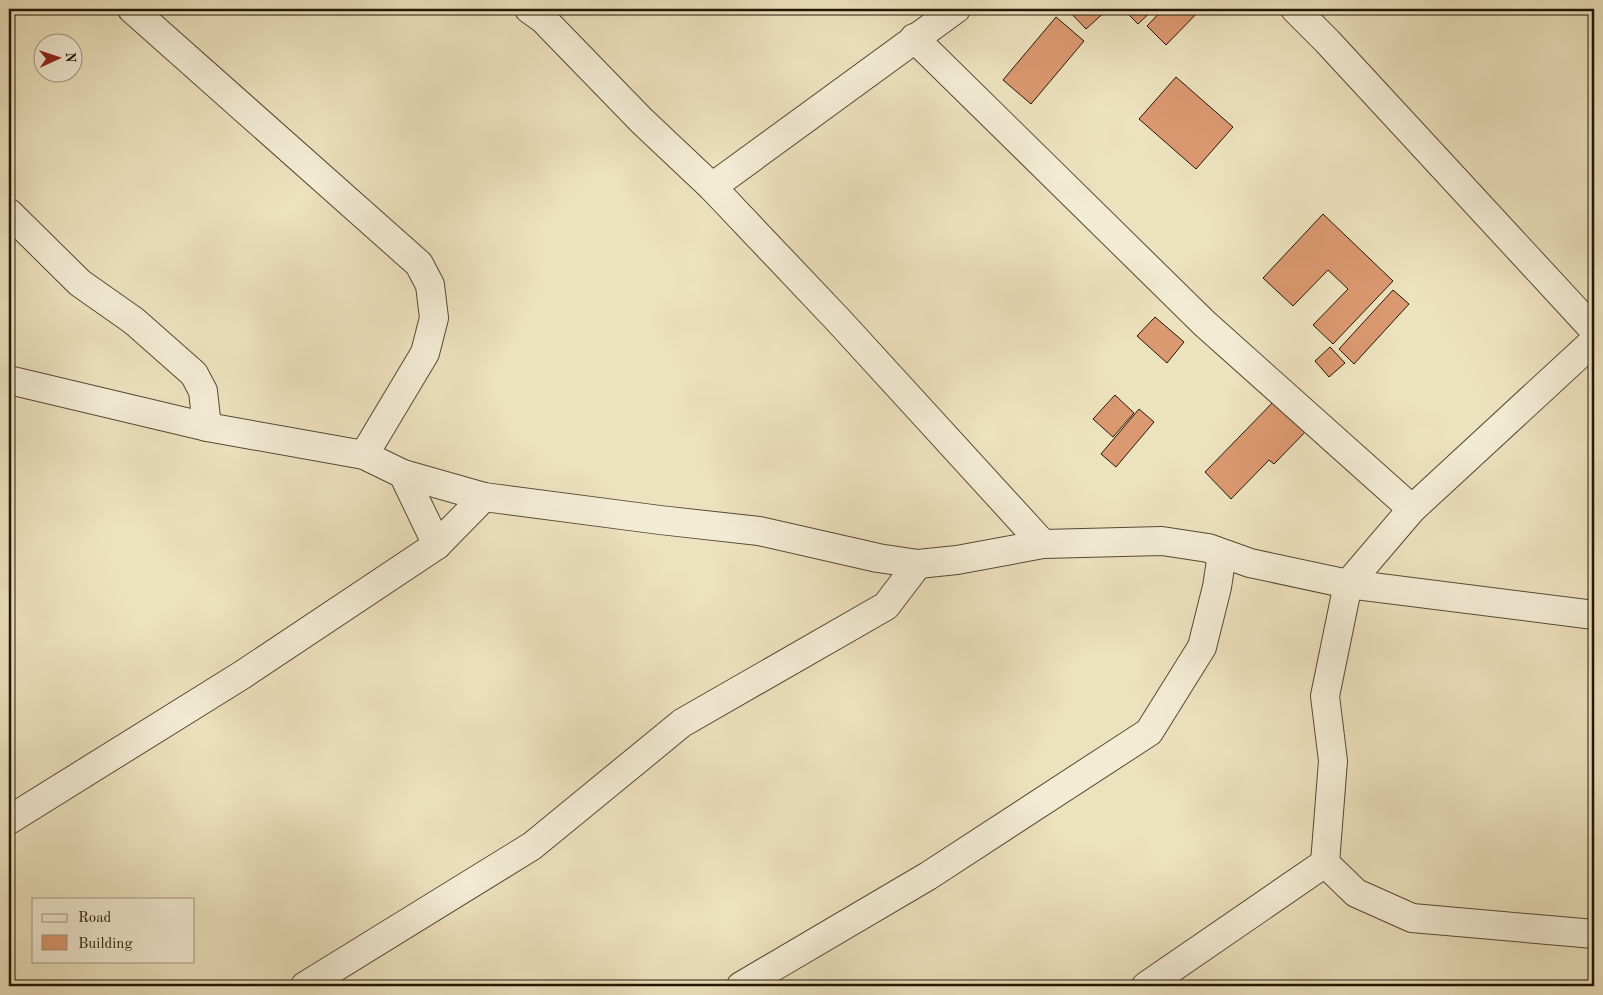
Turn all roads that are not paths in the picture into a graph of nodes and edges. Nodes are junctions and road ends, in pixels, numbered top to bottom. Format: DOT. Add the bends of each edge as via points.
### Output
graph roads {
  1 [pos="132,9"];
  2 [pos="529,9"];
  3 [pos="956,9"];
  4 [pos="1295,9"];
  5 [pos="914,38"];
  6 [pos="712,187"];
  7 [pos="9,213"];
  8 [pos="1594,330"];
  9 [pos="1594,341"];
  10 [pos="9,380"];
  11 [pos="207,427"];
  12 [pos="364,454"];
  13 [pos="403,474"];
  14 [pos="484,497"];
  15 [pos="1412,509"];
  16 [pos="1044,544"];
  17 [pos="437,545"];
  18 [pos="1222,554"];
  19 [pos="918,564"];
  20 [pos="1348,584"];
  21 [pos="1594,615"];
  22 [pos="9,820"];
  23 [pos="1325,863"];
  24 [pos="1594,934"];
  25 [pos="304,986"];
  26 [pos="741,986"];
  27 [pos="1146,986"];
  1 -- 12 [label="street" via="419,264 430,285 434,318 425,353"];
  2 -- 6 [label="street" via="543,19 642,121"];
  3 -- 5 [label="street"];
  4 -- 8 [label="street"];
  5 -- 6 [label="street"];
  5 -- 15 [label="street" via="1204,324"];
  6 -- 16 [label="street"];
  7 -- 11 [label="street" via="80,283 134,321 194,374 204,391"];
  9 -- 15 [label="street"];
  10 -- 11 [label="street"];
  11 -- 12 [label="street"];
  12 -- 13 [label="street"];
  13 -- 14 [label="street"];
  13 -- 17 [label="street"];
  14 -- 17 [label="street"];
  14 -- 19 [label="street" via="759,531"];
  15 -- 20 [label="street"];
  16 -- 18 [label="street" via="1162,542 1208,548"];
  16 -- 19 [label="street"];
  17 -- 22 [label="street" via="242,675"];
  18 -- 20 [label="street"];
  18 -- 26 [label="street" via="1202,647 1149,732 928,876"];
  19 -- 25 [label="street" via="886,606 682,723 532,846"];
  20 -- 21 [label="street"];
  20 -- 23 [label="street" via="1325,696 1334,761"];
  23 -- 24 [label="street" via="1356,893 1412,918"];
  23 -- 27 [label="street"];
}
